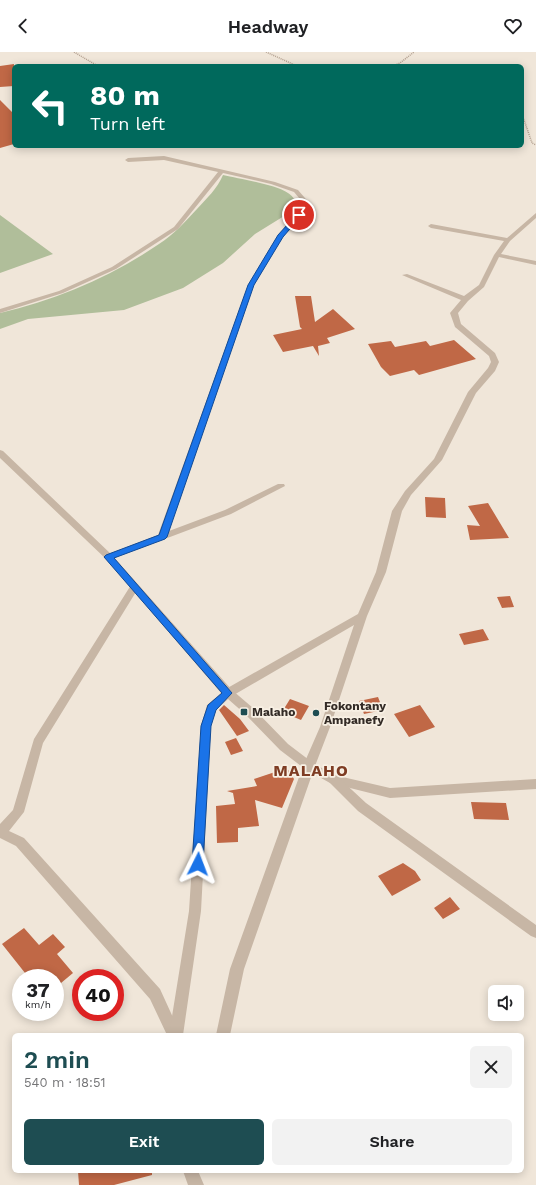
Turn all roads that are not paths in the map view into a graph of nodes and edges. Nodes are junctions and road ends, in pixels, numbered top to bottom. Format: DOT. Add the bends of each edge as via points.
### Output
graph roads {
  1 [pos="128,160"];
  2 [pos="221,172"];
  3 [pos="536,215"];
  4 [pos="432,226"];
  5 [pos="508,240"];
  6 [pos="497,255"];
  7 [pos="536,263"];
  8 [pos="405,275"];
  9 [pos="465,300"];
  10 [pos="0,311"];
  11 [pos="0,453"];
  12 [pos="280,486"];
  13 [pos="162,537"];
  14 [pos="109,557"];
  15 [pos="134,587"];
  16 [pos="362,616"];
  17 [pos="228,693"];
  18 [pos="309,766"];
  19 [pos="334,780"];
  20 [pos="536,784"];
  21 [pos="536,932"];
  22 [pos="174,1033"];
  23 [pos="175,1033"];
  24 [pos="223,1033"];
  25 [pos="191,1173"];
  26 [pos="196,1185"];
  1 -- 2 [label="street" via="164,158"];
  2 -- 10 [label="street" via="176,228 120,264 61,292"];
  2 -- 13 [label="street" via="273,183 296,191 308,205 280,236 251,285"];
  3 -- 5 [label="street"];
  4 -- 5 [label="street"];
  5 -- 6 [label="street"];
  6 -- 7 [label="street"];
  6 -- 9 [label="street" via="482,286"];
  8 -- 9 [label="street"];
  9 -- 16 [label="street" via="454,313 458,325 492,355 495,362 472,392 438,460 408,493 397,511 381,572"];
  11 -- 14 [label="street"];
  12 -- 13 [label="street" via="228,512"];
  13 -- 14 [label="street"];
  14 -- 15 [label="street"];
  15 -- 17 [label="street"];
  15 -- 22 [label="street" via="38,742 18,812 0,832 20,842 155,994"];
  16 -- 17 [label="street"];
  16 -- 18 [label="street" via="325,727"];
  17 -- 18 [label="street" via="249,710 284,747"];
  17 -- 23 [label="street" via="211,708 206,726 195,911"];
  18 -- 19 [label="street"];
  18 -- 24 [label="street" via="237,969"];
  19 -- 20 [label="street" via="390,793"];
  19 -- 21 [label="street" via="362,807"];
  25 -- 26 [label="street"];
}
